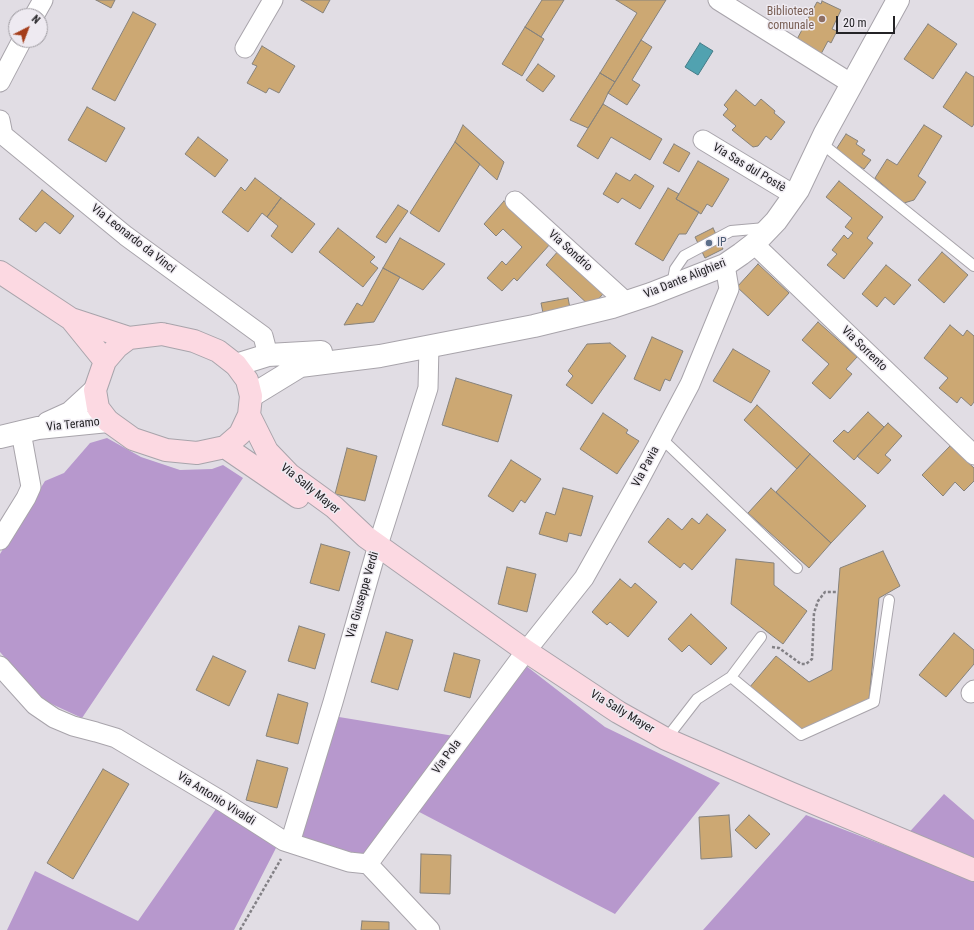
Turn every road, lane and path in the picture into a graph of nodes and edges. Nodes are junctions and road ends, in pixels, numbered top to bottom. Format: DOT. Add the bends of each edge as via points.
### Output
graph roads {
  1 [pos="273,0"];
  2 [pos="718,0"];
  3 [pos="898,0"];
  4 [pos="18,48"];
  5 [pos="245,48"];
  6 [pos="0,82"];
  7 [pos="852,84"];
  8 [pos="0,120"];
  9 [pos="703,140"];
  10 [pos="820,142"];
  11 [pos="794,195"];
  12 [pos="514,201"];
  13 [pos="769,228"];
  14 [pos="754,244"];
  15 [pos="725,265"];
  16 [pos="974,266"];
  17 [pos="0,272"];
  18 [pos="672,286"];
  19 [pos="626,302"];
  20 [pos="71,318"];
  21 [pos="129,338"];
  22 [pos="429,346"];
  23 [pos="268,355"];
  24 [pos="357,359"];
  25 [pos="105,361"];
  26 [pos="236,365"];
  27 [pos="95,390"];
  28 [pos="250,406"];
  29 [pos="108,421"];
  30 [pos="30,430"];
  31 [pos="0,437"];
  32 [pos="661,438"];
  33 [pos="225,447"];
  34 [pos="974,455"];
  35 [pos="0,540"];
  36 [pos="372,541"];
  37 [pos="797,568"];
  38 [pos="836,592"];
  39 [pos="889,600"];
  40 [pos="761,637"];
  41 [pos="768,647"];
  42 [pos="526,651"];
  43 [pos="0,666"];
  44 [pos="731,677"];
  45 [pos="666,739"];
  46 [pos="290,843"];
  47 [pos="368,864"];
  48 [pos="974,870"];
  49 [pos="240,930"];
  50 [pos="430,930"];
  1 -- 5 [label="street"];
  2 -- 7 [label="street"];
  3 -- 7 [label="street, Via Dante Alighieri"];
  4 -- 6 [label="street"];
  7 -- 10 [label="street, Via Dante Alighieri"];
  8 -- 23 [label="street, Via Leonardo da Vinci" via="3,135 120,231 262,336"];
  9 -- 11 [label="street, Via Sas dul Postè"];
  10 -- 11 [label="street, Via Dante Alighieri"];
  10 -- 16 [label="lane"];
  11 -- 13 [label="street, Via Dante Alighieri"];
  12 -- 19 [label="street, Via Sondrio"];
  13 -- 14 [label="street, Via Dante Alighieri"];
  13 -- 18 [label="lane" via="731,231 684,256 675,269"];
  14 -- 15 [label="street, Via Dante Alighieri"];
  14 -- 34 [label="street, Via Sorrento"];
  15 -- 18 [label="street, Via Dante Alighieri"];
  15 -- 32 [label="street, Via Pavia" via="729,290 690,384"];
  17 -- 20 [label="main road"];
  18 -- 19 [label="street, Via Dante Alighieri"];
  19 -- 22 [label="street, Via Dante Alighieri" via="534,326"];
  20 -- 21 [label="main road"];
  20 -- 25 [label="main road"];
  21 -- 25 [label="main road"];
  21 -- 26 [label="main road" via="162,334 194,341 218,351"];
  22 -- 24 [label="street, Via Dante Alighieri"];
  22 -- 36 [label="street, Via Giuseppe Verdi" via="428,388"];
  23 -- 24 [label="street, Via Dante Alighieri" via="319,352"];
  23 -- 26 [label="street, Via Dante Alighieri"];
  24 -- 28 [label="street, Via Dante Alighieri" via="300,366"];
  25 -- 27 [label="main road"];
  26 -- 28 [label="main road" via="247,380"];
  27 -- 29 [label="main road" via="98,408"];
  27 -- 30 [label="street, Via Teramo" via="70,413"];
  28 -- 33 [label="main road" via="240,434"];
  28 -- 36 [label="main road, Via Sally Mayer" via="267,451 290,475 334,507"];
  29 -- 30 [label="street, Via Teramo"];
  29 -- 33 [label="main road" via="133,439 166,450 197,453"];
  30 -- 31 [label="street, Via Teramo"];
  30 -- 35 [label="street" via="31,487"];
  32 -- 37 [label="lane"];
  32 -- 42 [label="street, Via Pavia" via="584,578"];
  33 -- 36 [label="main road, Via Sally Mayer" via="295,494 329,521"];
  36 -- 42 [label="main road, Via Sally Mayer"];
  36 -- 46 [label="street, Via Giuseppe Verdi" via="333,702"];
  38 -- 41 [label="path" via="825,592 818,601 814,613 812,659 806,664 801,664 779,648"];
  39 -- 44 [label="lane" via="874,702 801,735"];
  40 -- 44 [label="lane"];
  42 -- 45 [label="main road, Via Sally Mayer" via="618,712"];
  42 -- 47 [label="street, Via Pola"];
  43 -- 46 [label="street, Via Antonio Vivaldi" via="35,705 54,718 116,738"];
  44 -- 45 [label="lane" via="697,699"];
  45 -- 48 [label="main road, Via Sally Mayer"];
  46 -- 47 [label="street, Via Antonio Vivaldi" via="349,862"];
  46 -- 49 [label="path"];
  47 -- 50 [label="street"];
}
